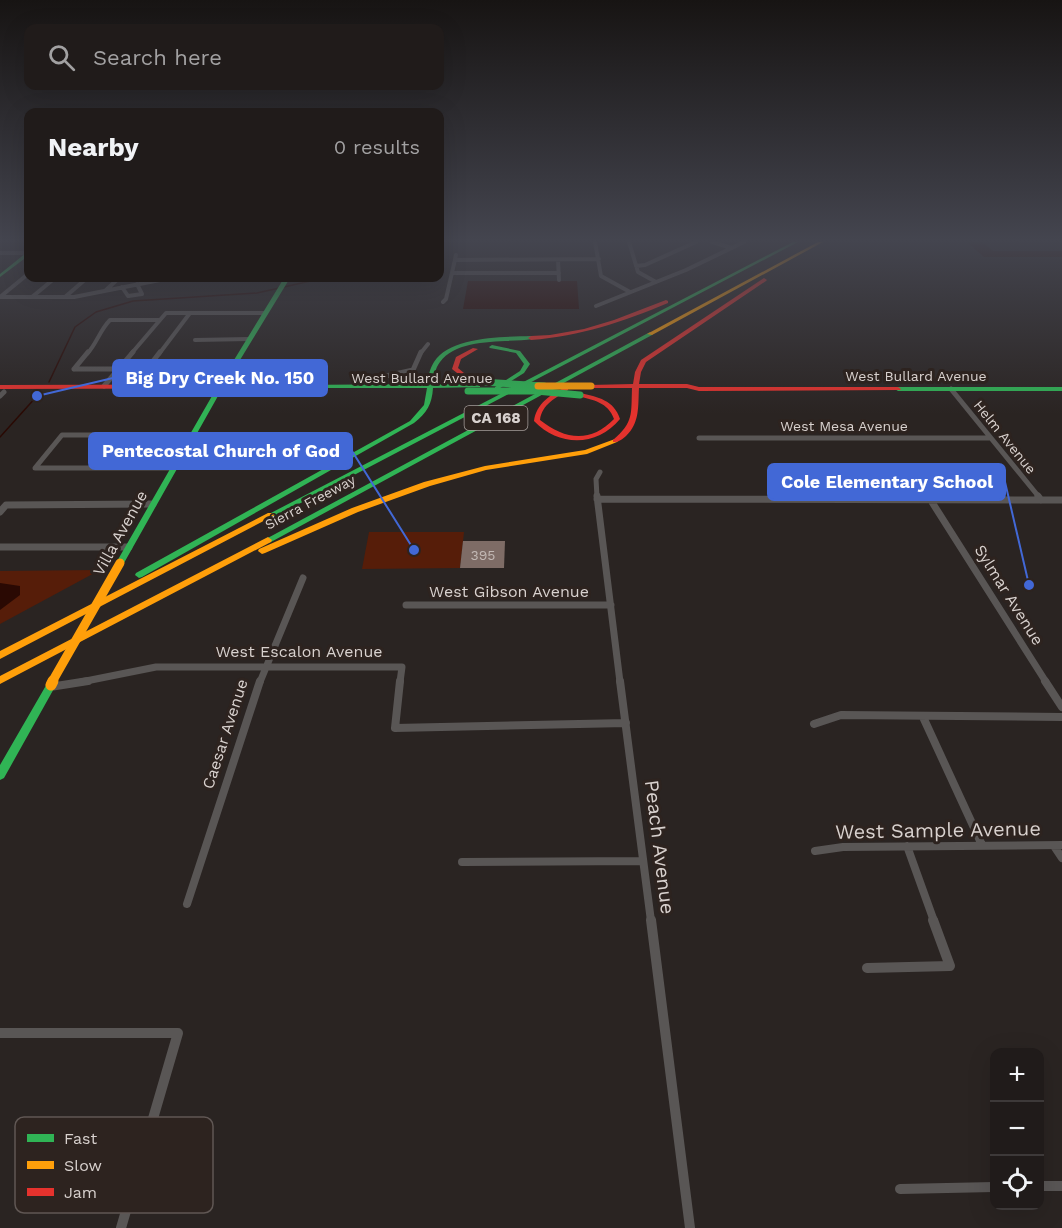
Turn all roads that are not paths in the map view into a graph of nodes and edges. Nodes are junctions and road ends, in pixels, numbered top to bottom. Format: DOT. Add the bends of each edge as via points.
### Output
graph roads {
  1 [pos="274,299"];
  2 [pos="446,299"];
  3 [pos="612,299"];
  4 [pos="671,299"];
  5 [pos="686,299"];
  6 [pos="715,299"];
  7 [pos="734,299"];
  8 [pos="443,302"];
  9 [pos="596,306"];
  10 [pos="190,313"];
  11 [pos="265,313"];
  12 [pos="159,320"];
  13 [pos="642,338"];
  14 [pos="195,339"];
  15 [pos="249,339"];
  16 [pos="428,344"];
  17 [pos="117,371"];
  18 [pos="480,384"];
  19 [pos="104,386"];
  20 [pos="129,386"];
  21 [pos="380,386"];
  22 [pos="633,388"];
  23 [pos="219,389"];
  24 [pos="430,389"];
  25 [pos="540,389"];
  26 [pos="951,389"];
  27 [pos="1062,389"];
  28 [pos="320,391"];
  29 [pos="585,391"];
  30 [pos="1,392"];
  31 [pos="193,435"];
  32 [pos="699,438"];
  33 [pos="990,438"];
  34 [pos="388,454"];
  35 [pos="174,468"];
  36 [pos="600,472"];
  37 [pos="597,499"];
  38 [pos="930,500"];
  39 [pos="1041,500"];
  40 [pos="1062,500"];
  41 [pos="153,504"];
  42 [pos="0,512"];
  43 [pos="0,547"];
  44 [pos="129,547"];
  45 [pos="303,578"];
  46 [pos="184,585"];
  47 [pos="406,605"];
  48 [pos="611,605"];
  49 [pos="0,654"];
  50 [pos="266,666"];
  51 [pos="0,680"];
  52 [pos="50,686"];
  53 [pos="1062,707"];
  54 [pos="923,717"];
  55 [pos="1062,717"];
  56 [pos="626,723"];
  57 [pos="814,724"];
  58 [pos="0,775"];
  59 [pos="982,845"];
  60 [pos="1058,845"];
  61 [pos="907,846"];
  62 [pos="814,851"];
  63 [pos="1062,858"];
  64 [pos="643,861"];
  65 [pos="462,862"];
  66 [pos="187,904"];
  67 [pos="867,968"];
  68 [pos="0,1033"];
  69 [pos="154,1117"];
  70 [pos="1044,1186"];
  71 [pos="1062,1186"];
  72 [pos="990,1187"];
  73 [pos="900,1189"];
  74 [pos="126,1213"];
  75 [pos="122,1228"];
  76 [pos="690,1228"];
  1 -- 11 [label="main road, Villa Avenue"];
  2 -- 8 [label="street"];
  3 -- 9 [label="street"];
  4 -- 24 [label="main road" via="574,335 456,348 444,354 433,367"];
  5 -- 34 [label="main road, Sierra Freeway / CA 168"];
  6 -- 13 [label="main road, Sierra Freeway / CA 168"];
  7 -- 22 [label="main road" via="643,361"];
  10 -- 11 [label="street"];
  10 -- 12 [label="street" via="166,313"];
  10 -- 20 [label="street"];
  11 -- 15 [label="main road, Villa Avenue"];
  12 -- 17 [label="street"];
  12 -- 17 [label="street" via="110,320 74,369"];
  13 -- 29 [label="main road" via="540,407 536,417 540,426 556,435 574,438 599,435 612,428 617,419 614,410"];
  13 -- 46 [label="main road, Sierra Freeway / CA 168"];
  14 -- 15 [label="street"];
  15 -- 23 [label="main road, Villa Avenue"];
  16 -- 21 [label="street" via="413,370 386,376"];
  17 -- 19 [label="street"];
  17 -- 20 [label="street"];
  18 -- 24 [label="main road, West Bullard Avenue"];
  18 -- 25 [label="main road, West Bullard Avenue, bridge"];
  18 -- 34 [label="main road" via="458,373 454,363 458,357 492,347 517,352 526,360 526,368 512,379"];
  19 -- 20 [label="main road, West Bullard Avenue"];
  19 -- 30 [label="main road, West Bullard Avenue"];
  20 -- 23 [label="main road, West Bullard Avenue"];
  21 -- 23 [label="main road, West Bullard Avenue"];
  21 -- 24 [label="main road, West Bullard Avenue"];
  21 -- 28 [label="main road"];
  22 -- 26 [label="main road, West Bullard Avenue" via="688,392"];
  22 -- 29 [label="main road, West Bullard Avenue"];
  22 -- 46 [label="main road" via="637,408 634,422 625,434 609,444 591,451 454,476 388,497"];
  23 -- 28 [label="main road, West Bullard Avenue"];
  23 -- 30 [label="main road, West Bullard Avenue"];
  23 -- 31 [label="main road, Villa Avenue"];
  24 -- 25 [label="main road, West Bullard Avenue, bridge"];
  24 -- 28 [label="main road, West Bullard Avenue"];
  24 -- 49 [label="main road" via="428,406 412,422"];
  25 -- 29 [label="main road, bridge"];
  25 -- 29 [label="main road, West Bullard Avenue, bridge"];
  26 -- 27 [label="main road, West Bullard Avenue"];
  26 -- 33 [label="street, Helm Avenue"];
  31 -- 35 [label="main road, Villa Avenue"];
  31 -- 35 [label="street" via="62,435 34,468"];
  32 -- 33 [label="street, West Mesa Avenue"];
  33 -- 39 [label="street, Helm Avenue"];
  34 -- 49 [label="main road, Sierra Freeway / CA 168"];
  35 -- 41 [label="main road, Villa Avenue"];
  36 -- 37 [label="street, Peach Avenue" via="596,479"];
  37 -- 38 [label="street"];
  37 -- 48 [label="street, Peach Avenue"];
  38 -- 39 [label="street"];
  38 -- 53 [label="street, Sylmar Avenue"];
  39 -- 40 [label="street"];
  41 -- 42 [label="street" via="6,505"];
  41 -- 44 [label="main road, Villa Avenue"];
  43 -- 44 [label="street"];
  44 -- 52 [label="main road, Villa Avenue, bridge"];
  45 -- 50 [label="street, Caesar Avenue"];
  46 -- 51 [label="main road, Sierra Freeway / CA 168"];
  47 -- 48 [label="street, West Gibson Avenue"];
  48 -- 56 [label="street, Peach Avenue"];
  50 -- 52 [label="street, West Escalon Avenue" via="135,669 70,686"];
  50 -- 56 [label="street, West Escalon Avenue" via="402,666 395,728"];
  50 -- 66 [label="street, Caesar Avenue"];
  52 -- 58 [label="main road, Villa Avenue"];
  54 -- 55 [label="street"];
  54 -- 57 [label="street" via="841,716"];
  54 -- 59 [label="street"];
  56 -- 64 [label="street, Peach Avenue"];
  59 -- 60 [label="street, West Sample Avenue"];
  59 -- 61 [label="street, West Sample Avenue"];
  60 -- 63 [label="street"];
  61 -- 62 [label="street, West Sample Avenue"];
  61 -- 67 [label="street" via="951,966"];
  64 -- 65 [label="street"];
  64 -- 76 [label="street, Peach Avenue"];
  68 -- 69 [label="street" via="178,1033"];
  70 -- 71 [label="street"];
  72 -- 73 [label="street"];
  74 -- 75 [label="street"];
}
